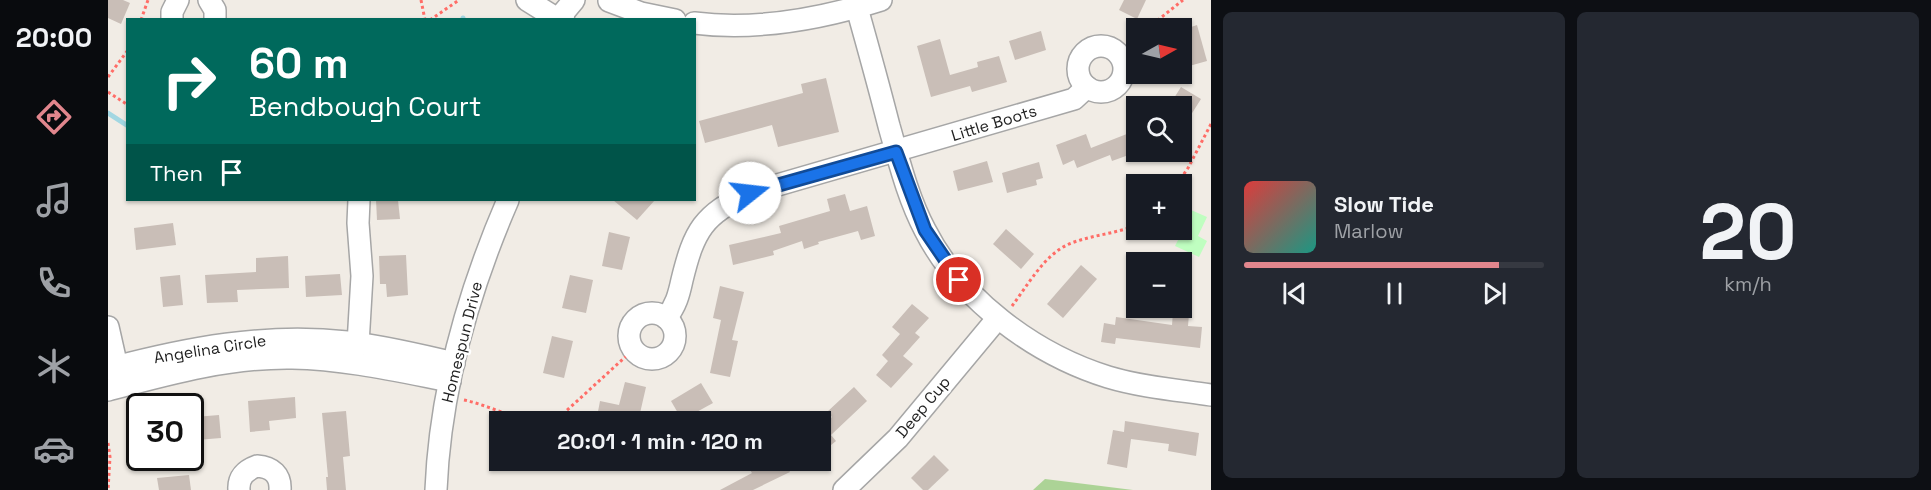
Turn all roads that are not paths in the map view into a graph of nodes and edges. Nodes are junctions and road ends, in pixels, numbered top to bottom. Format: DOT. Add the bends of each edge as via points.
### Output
graph roads {
  1 [pos="178,0"];
  2 [pos="209,0"];
  3 [pos="527,0"];
  4 [pos="574,0"];
  5 [pos="882,0"];
  6 [pos="612,7"];
  7 [pos="857,8"];
  8 [pos="172,18"];
  9 [pos="215,18"];
  10 [pos="558,18"];
  11 [pos="562,18"];
  12 [pos="664,18"];
  13 [pos="696,24"];
  14 [pos="1087,87"];
  15 [pos="896,152"];
  16 [pos="359,201"];
  17 [pos="508,201"];
  18 [pos="666,318"];
  19 [pos="997,319"];
  20 [pos="108,327"];
  21 [pos="358,344"];
  22 [pos="291,348"];
  23 [pos="114,378"];
  24 [pos="455,381"];
  25 [pos="1211,395"];
  26 [pos="239,490"];
  27 [pos="280,490"];
  28 [pos="436,490"];
  29 [pos="844,490"];
  1 -- 8 [label="street"];
  2 -- 9 [label="street"];
  3 -- 10 [label="street"];
  4 -- 11 [label="street"];
  5 -- 7 [label="street"];
  6 -- 12 [label="street"];
  7 -- 13 [label="street" via="776,23"];
  7 -- 15 [label="street"];
  14 -- 14 [label="street" via="1103,92 1120,81 1124,64 1112,49 1094,47 1080,59 1080,78"];
  14 -- 15 [label="street, Little Boots" via="1074,99"];
  15 -- 18 [label="street, Little Boots" via="750,193 720,208 706,220 690,248 674,309"];
  15 -- 19 [label="street" via="925,230 959,280"];
  16 -- 21 [label="street" via="362,276"];
  17 -- 24 [label="street, Homespun Drive" via="473,295"];
  18 -- 18 [label="street" via="651,313 635,320 630,340 641,356 650,359 672,348 672,324"];
  19 -- 25 [label="street" via="1054,354 1098,374"];
  19 -- 29 [label="street, Deep Cup" via="898,438"];
  20 -- 23 [label="street"];
  21 -- 22 [label="street, Angelina Circle"];
  21 -- 24 [label="street, Angelina Circle"];
  22 -- 23 [label="street, Angelina Circle" via="182,371"];
  22 -- 24 [label="street, Angelina Circle" via="345,362"];
  24 -- 28 [label="street, Homespun Drive"];
  26 -- 27 [label="street" via="245,472 257,466 276,474"];
}
